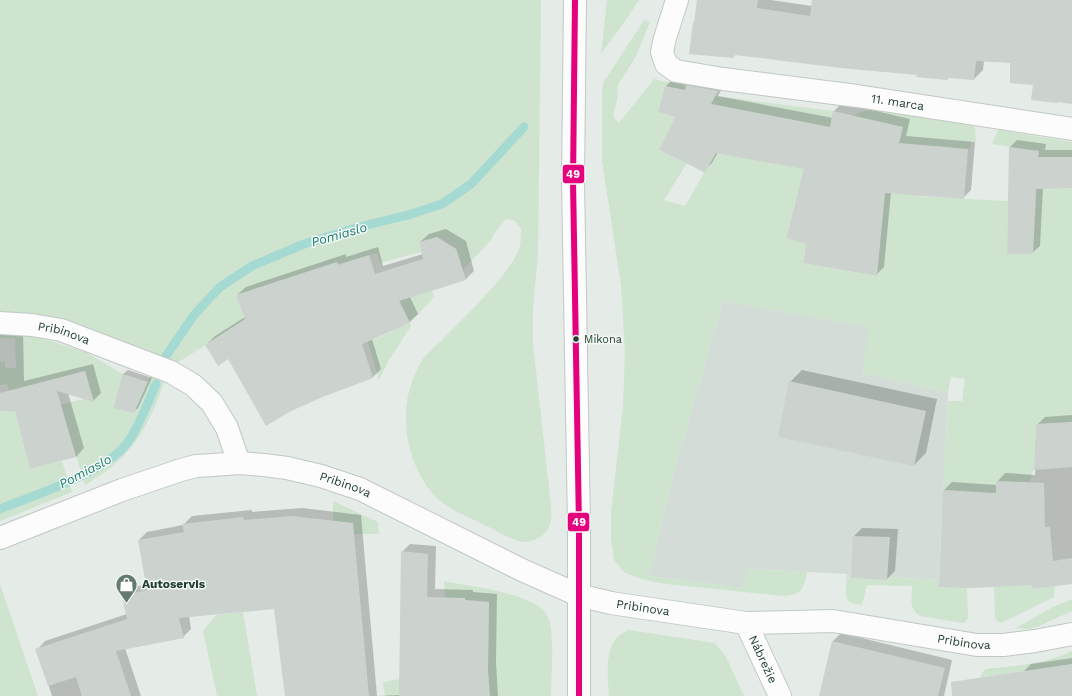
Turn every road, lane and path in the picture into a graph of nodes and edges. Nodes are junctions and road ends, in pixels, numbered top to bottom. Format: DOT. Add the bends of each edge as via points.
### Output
graph roads {
  1 [pos="575,0"];
  2 [pos="678,0"];
  3 [pos="1072,129"];
  4 [pos="0,323"];
  5 [pos="239,463"];
  6 [pos="0,538"];
  7 [pos="578,595"];
  8 [pos="746,623"];
  9 [pos="1072,634"];
  10 [pos="579,696"];
  11 [pos="780,696"];
  1 -- 7 [label="street" via="572,181"];
  2 -- 3 [label="street, 11. marca" via="662,52 666,64 676,71"];
  4 -- 5 [label="street, Pribinova" via="61,330 171,372 193,386 212,403 227,428"];
  5 -- 6 [label="street, Pribinova" via="196,466 150,480"];
  5 -- 7 [label="street, Pribinova" via="287,468 360,489"];
  7 -- 8 [label="street, Pribinova" via="611,603"];
  7 -- 10 [label="street"];
  8 -- 9 [label="street, Pribinova" via="833,621 977,645 1003,645"];
  8 -- 11 [label="street, Nábrežie"];
}
